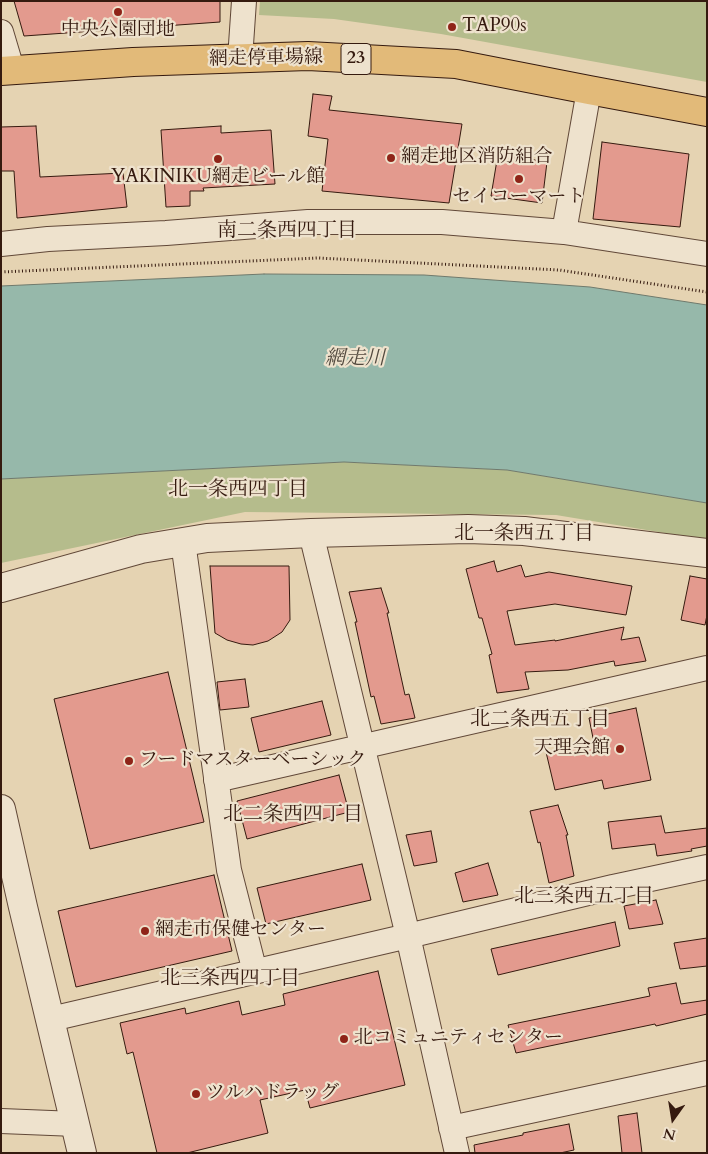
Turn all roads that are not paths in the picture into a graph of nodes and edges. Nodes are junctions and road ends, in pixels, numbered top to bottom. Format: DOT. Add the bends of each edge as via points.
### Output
graph roads {
  1 [pos="244,1"];
  2 [pos="1,32"];
  3 [pos="240,59"];
  4 [pos="7,70"];
  5 [pos="589,90"];
  6 [pos="707,112"];
  7 [pos="564,232"];
  8 [pos="1,244"];
  9 [pos="707,254"];
  10 [pos="310,533"];
  11 [pos="184,542"];
  12 [pos="707,553"];
  13 [pos="1,588"];
  14 [pos="707,668"];
  15 [pos="362,746"];
  16 [pos="216,780"];
  17 [pos="1,808"];
  18 [pos="707,867"];
  19 [pos="408,936"];
  20 [pos="255,972"];
  21 [pos="51,1019"];
  22 [pos="707,1073"];
  23 [pos="1,1120"];
  24 [pos="76,1124"];
  25 [pos="451,1128"];
  26 [pos="82,1153"];
  27 [pos="457,1153"];
  1 -- 3 [label="street"];
  2 -- 4 [label="street"];
  3 -- 4 [label="main road, 網走停車場線 / 23"];
  3 -- 5 [label="main road, 網走停車場線 / 23" via="308,56 456,64"];
  5 -- 6 [label="main road, 網走停車場線 / 23"];
  5 -- 7 [label="street"];
  7 -- 8 [label="street" via="442,222 308,222"];
  7 -- 9 [label="street"];
  10 -- 11 [label="street"];
  10 -- 12 [label="street" via="468,529 524,531"];
  10 -- 15 [label="street"];
  11 -- 13 [label="street" via="141,549"];
  11 -- 16 [label="street"];
  14 -- 15 [label="street"];
  15 -- 16 [label="street"];
  15 -- 19 [label="street"];
  16 -- 20 [label="street" via="228,870"];
  17 -- 21 [label="street"];
  18 -- 19 [label="street"];
  19 -- 20 [label="street"];
  19 -- 25 [label="street"];
  20 -- 21 [label="street"];
  21 -- 24 [label="street"];
  22 -- 25 [label="street"];
  23 -- 24 [label="street"];
  24 -- 26 [label="street"];
  25 -- 27 [label="street"];
}
